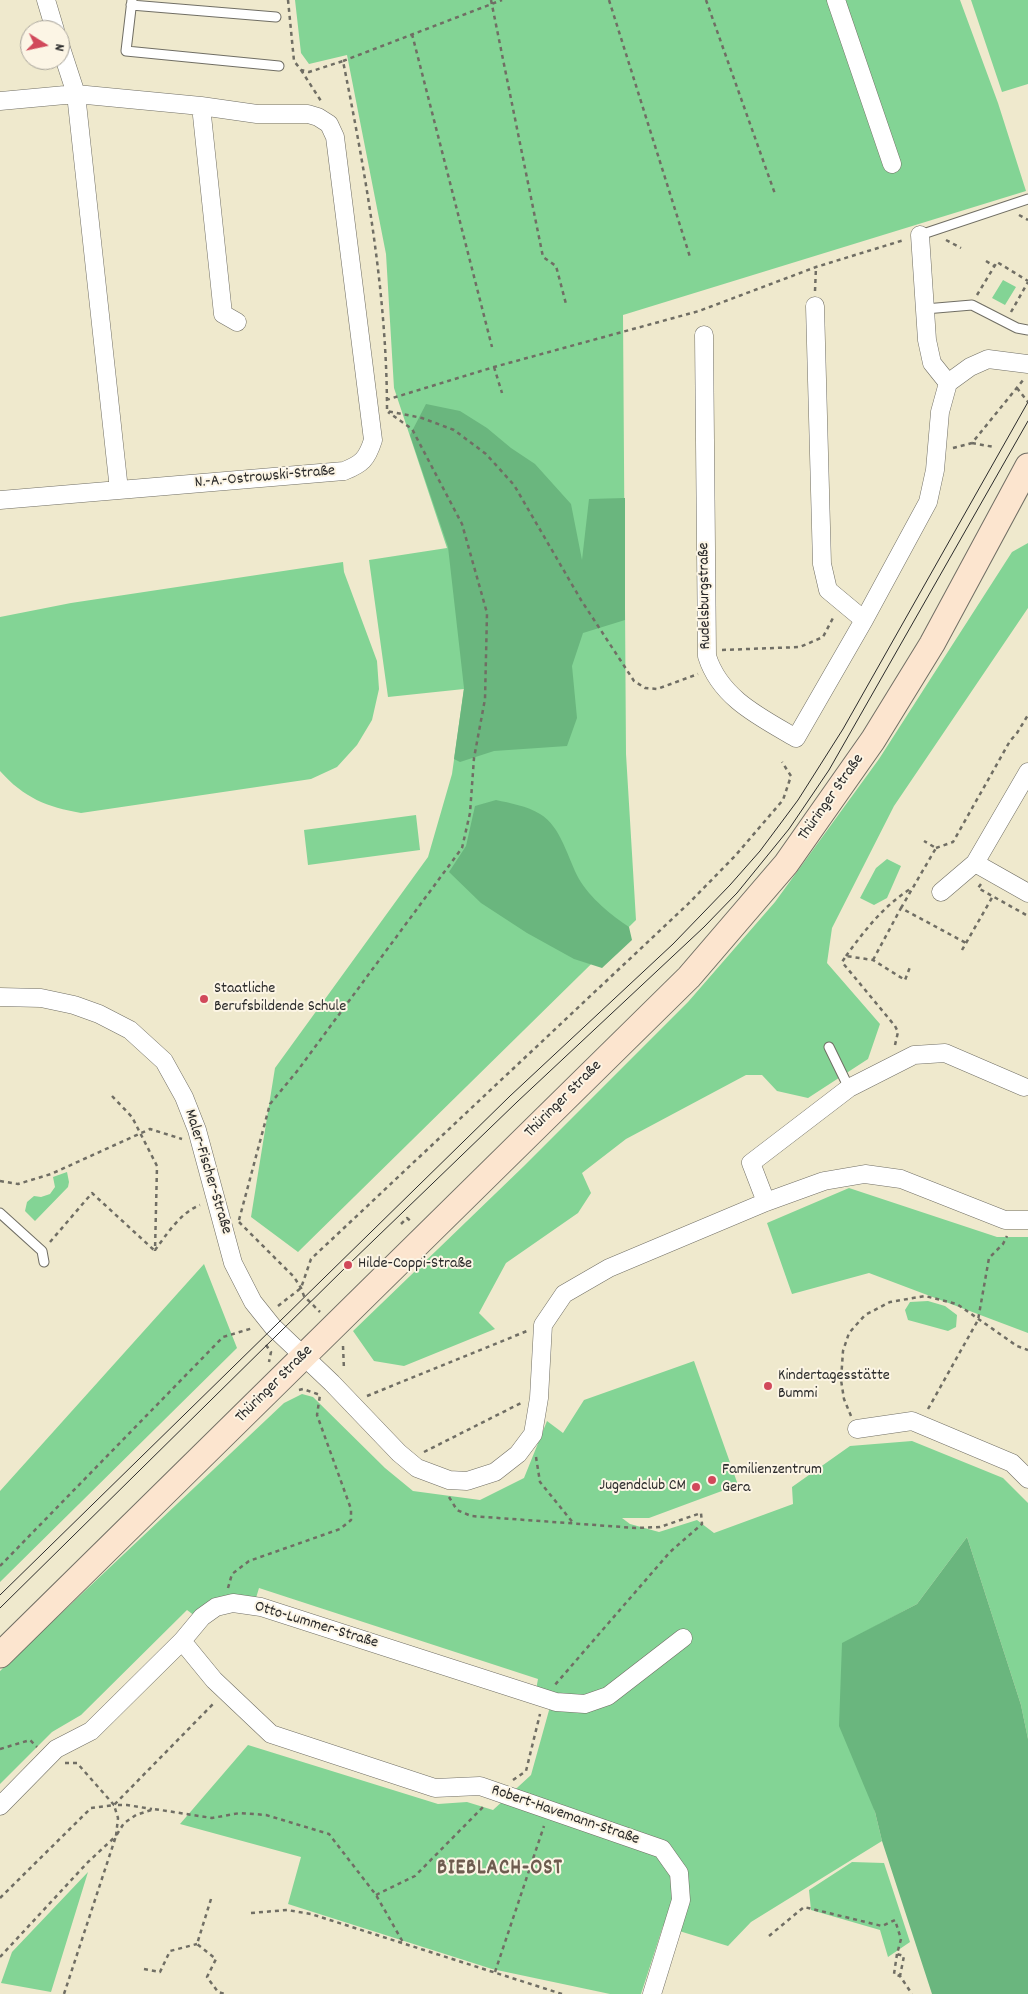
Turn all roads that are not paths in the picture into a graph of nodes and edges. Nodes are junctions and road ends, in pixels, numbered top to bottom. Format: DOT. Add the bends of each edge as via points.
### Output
graph roads {
  1 [pos="46,0"];
  2 [pos="836,0"];
  3 [pos="131,3"];
  4 [pos="276,17"];
  5 [pos="52,20"];
  6 [pos="279,66"];
  7 [pos="68,70"];
  8 [pos="76,94"];
  9 [pos="0,101"];
  10 [pos="201,106"];
  11 [pos="892,164"];
  12 [pos="1028,198"];
  13 [pos="920,236"];
  14 [pos="815,306"];
  15 [pos="925,308"];
  16 [pos="237,322"];
  17 [pos="1028,330"];
  18 [pos="704,335"];
  19 [pos="1028,364"];
  20 [pos="948,383"];
  21 [pos="1028,466"];
  22 [pos="119,490"];
  23 [pos="0,500"];
  24 [pos="864,620"];
  25 [pos="1028,772"];
  26 [pos="975,863"];
  27 [pos="941,892"];
  28 [pos="1028,894"];
  29 [pos="0,997"];
  30 [pos="829,1047"];
  31 [pos="1024,1087"];
  32 [pos="849,1088"];
  33 [pos="766,1202"];
  34 [pos="0,1213"];
  35 [pos="1021,1220"];
  36 [pos="44,1262"];
  37 [pos="303,1356"];
  38 [pos="857,1429"];
  39 [pos="1028,1479"];
  40 [pos="684,1638"];
  41 [pos="182,1641"];
  42 [pos="0,1655"];
  43 [pos="0,1806"];
  44 [pos="652,1994"];
  1 -- 5 [label="street"];
  2 -- 11 [label="street"];
  3 -- 4 [label="lane"];
  3 -- 6 [label="lane" via="126,51"];
  7 -- 8 [label="street"];
  8 -- 9 [label="street"];
  8 -- 10 [label="street"];
  8 -- 22 [label="street"];
  10 -- 16 [label="street" via="223,314"];
  10 -- 22 [label="street, N.-A.-Ostrowski-Straße" via="257,114 308,114 329,124 335,137 373,440 369,454 358,465 344,471"];
  12 -- 13 [label="lane"];
  13 -- 15 [label="street"];
  14 -- 24 [label="street" via="822,564 828,590"];
  15 -- 17 [label="lane" via="972,305 1017,328"];
  15 -- 20 [label="street" via="932,363"];
  18 -- 24 [label="street, Rudelsburgstraße" via="707,651 711,669 730,695 796,738"];
  19 -- 20 [label="street" via="988,359"];
  20 -- 24 [label="street, Rudelsburgstraße" via="940,412 935,470 928,502"];
  21 -- 37 [label="main road, Thüringer Straße" via="932,644 873,740 786,864 689,977"];
  22 -- 23 [label="street"];
  25 -- 26 [label="street"];
  26 -- 27 [label="street"];
  26 -- 28 [label="street"];
  29 -- 37 [label="street, Maler-Fischer-Straße" via="41,998 99,1014 130,1030 164,1061 184,1097 230,1220 233,1263 253,1302 255,1322"];
  30 -- 32 [label="lane"];
  31 -- 32 [label="street" via="945,1053 914,1056"];
  32 -- 33 [label="street" via="751,1163"];
  33 -- 35 [label="street" via="824,1181 864,1174 901,1179 1005,1220"];
  33 -- 37 [label="street" via="609,1268 564,1294 543,1325 540,1398 533,1434 518,1454 495,1472 467,1481 448,1480 417,1468"];
  34 -- 36 [label="lane" via="42,1251"];
  37 -- 42 [label="main road, Thüringer Straße"];
  38 -- 39 [label="street" via="912,1421 1012,1463"];
  40 -- 41 [label="street, Otto-Lummer-Straße" via="608,1696 585,1704 556,1702 261,1607 228,1604 216,1607 202,1617"];
  41 -- 43 [label="street" via="91,1731 56,1749"];
  41 -- 44 [label="street, Robert-Havemann-Straße" via="226,1691 271,1734 434,1788 480,1786 662,1849 680,1874 681,1900"];
}
